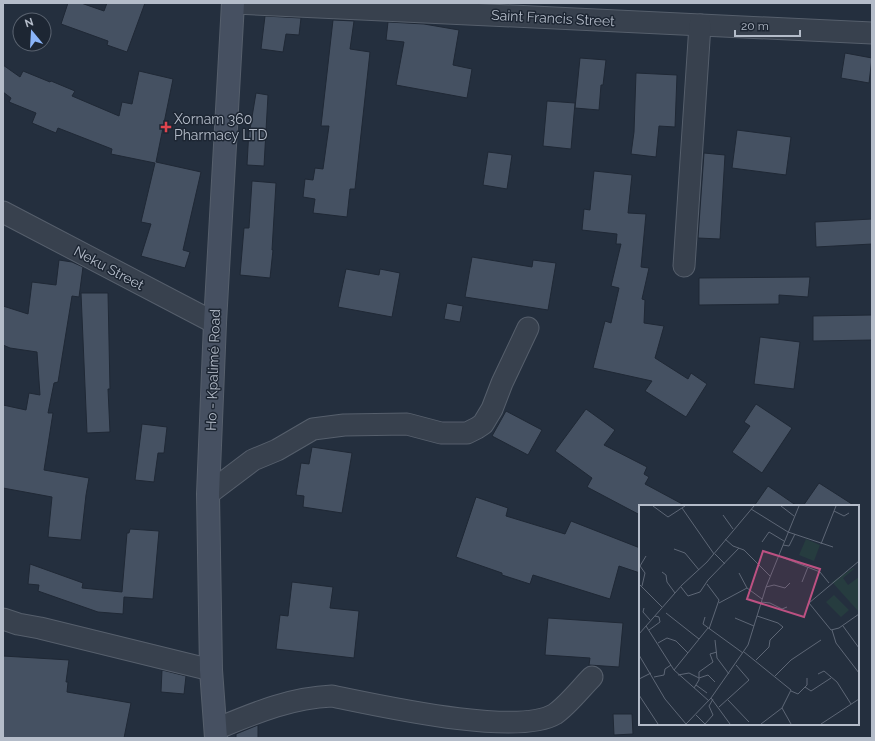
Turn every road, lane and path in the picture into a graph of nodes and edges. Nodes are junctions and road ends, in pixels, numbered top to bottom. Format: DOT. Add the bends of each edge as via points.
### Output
graph roads {
  1 [pos="234,3"];
  2 [pos="700,25"];
  3 [pos="872,33"];
  4 [pos="3,212"];
  5 [pos="684,266"];
  6 [pos="215,323"];
  7 [pos="528,328"];
  8 [pos="208,494"];
  9 [pos="3,619"];
  10 [pos="211,670"];
  11 [pos="592,677"];
  12 [pos="216,734"];
  1 -- 2 [label="street, Saint Francis Street"];
  1 -- 6 [label="main road, Ho - Kpalimé Road"];
  2 -- 3 [label="street, Saint Francis Street"];
  2 -- 5 [label="street"];
  4 -- 6 [label="street, Neku Street"];
  6 -- 8 [label="main road, Ho - Kpalimé Road"];
  7 -- 8 [label="street" via="492,410 483,424 477,428 467,433 441,433 407,424 344,425 313,429 277,450 253,460"];
  8 -- 10 [label="main road, Ho - Kpalimé Road"];
  9 -- 10 [label="street"];
  10 -- 12 [label="main road, Ho - Kpalimé Road"];
  11 -- 12 [label="street" via="555,714 531,721 500,722 442,717 332,696 316,696 272,706"];
}
